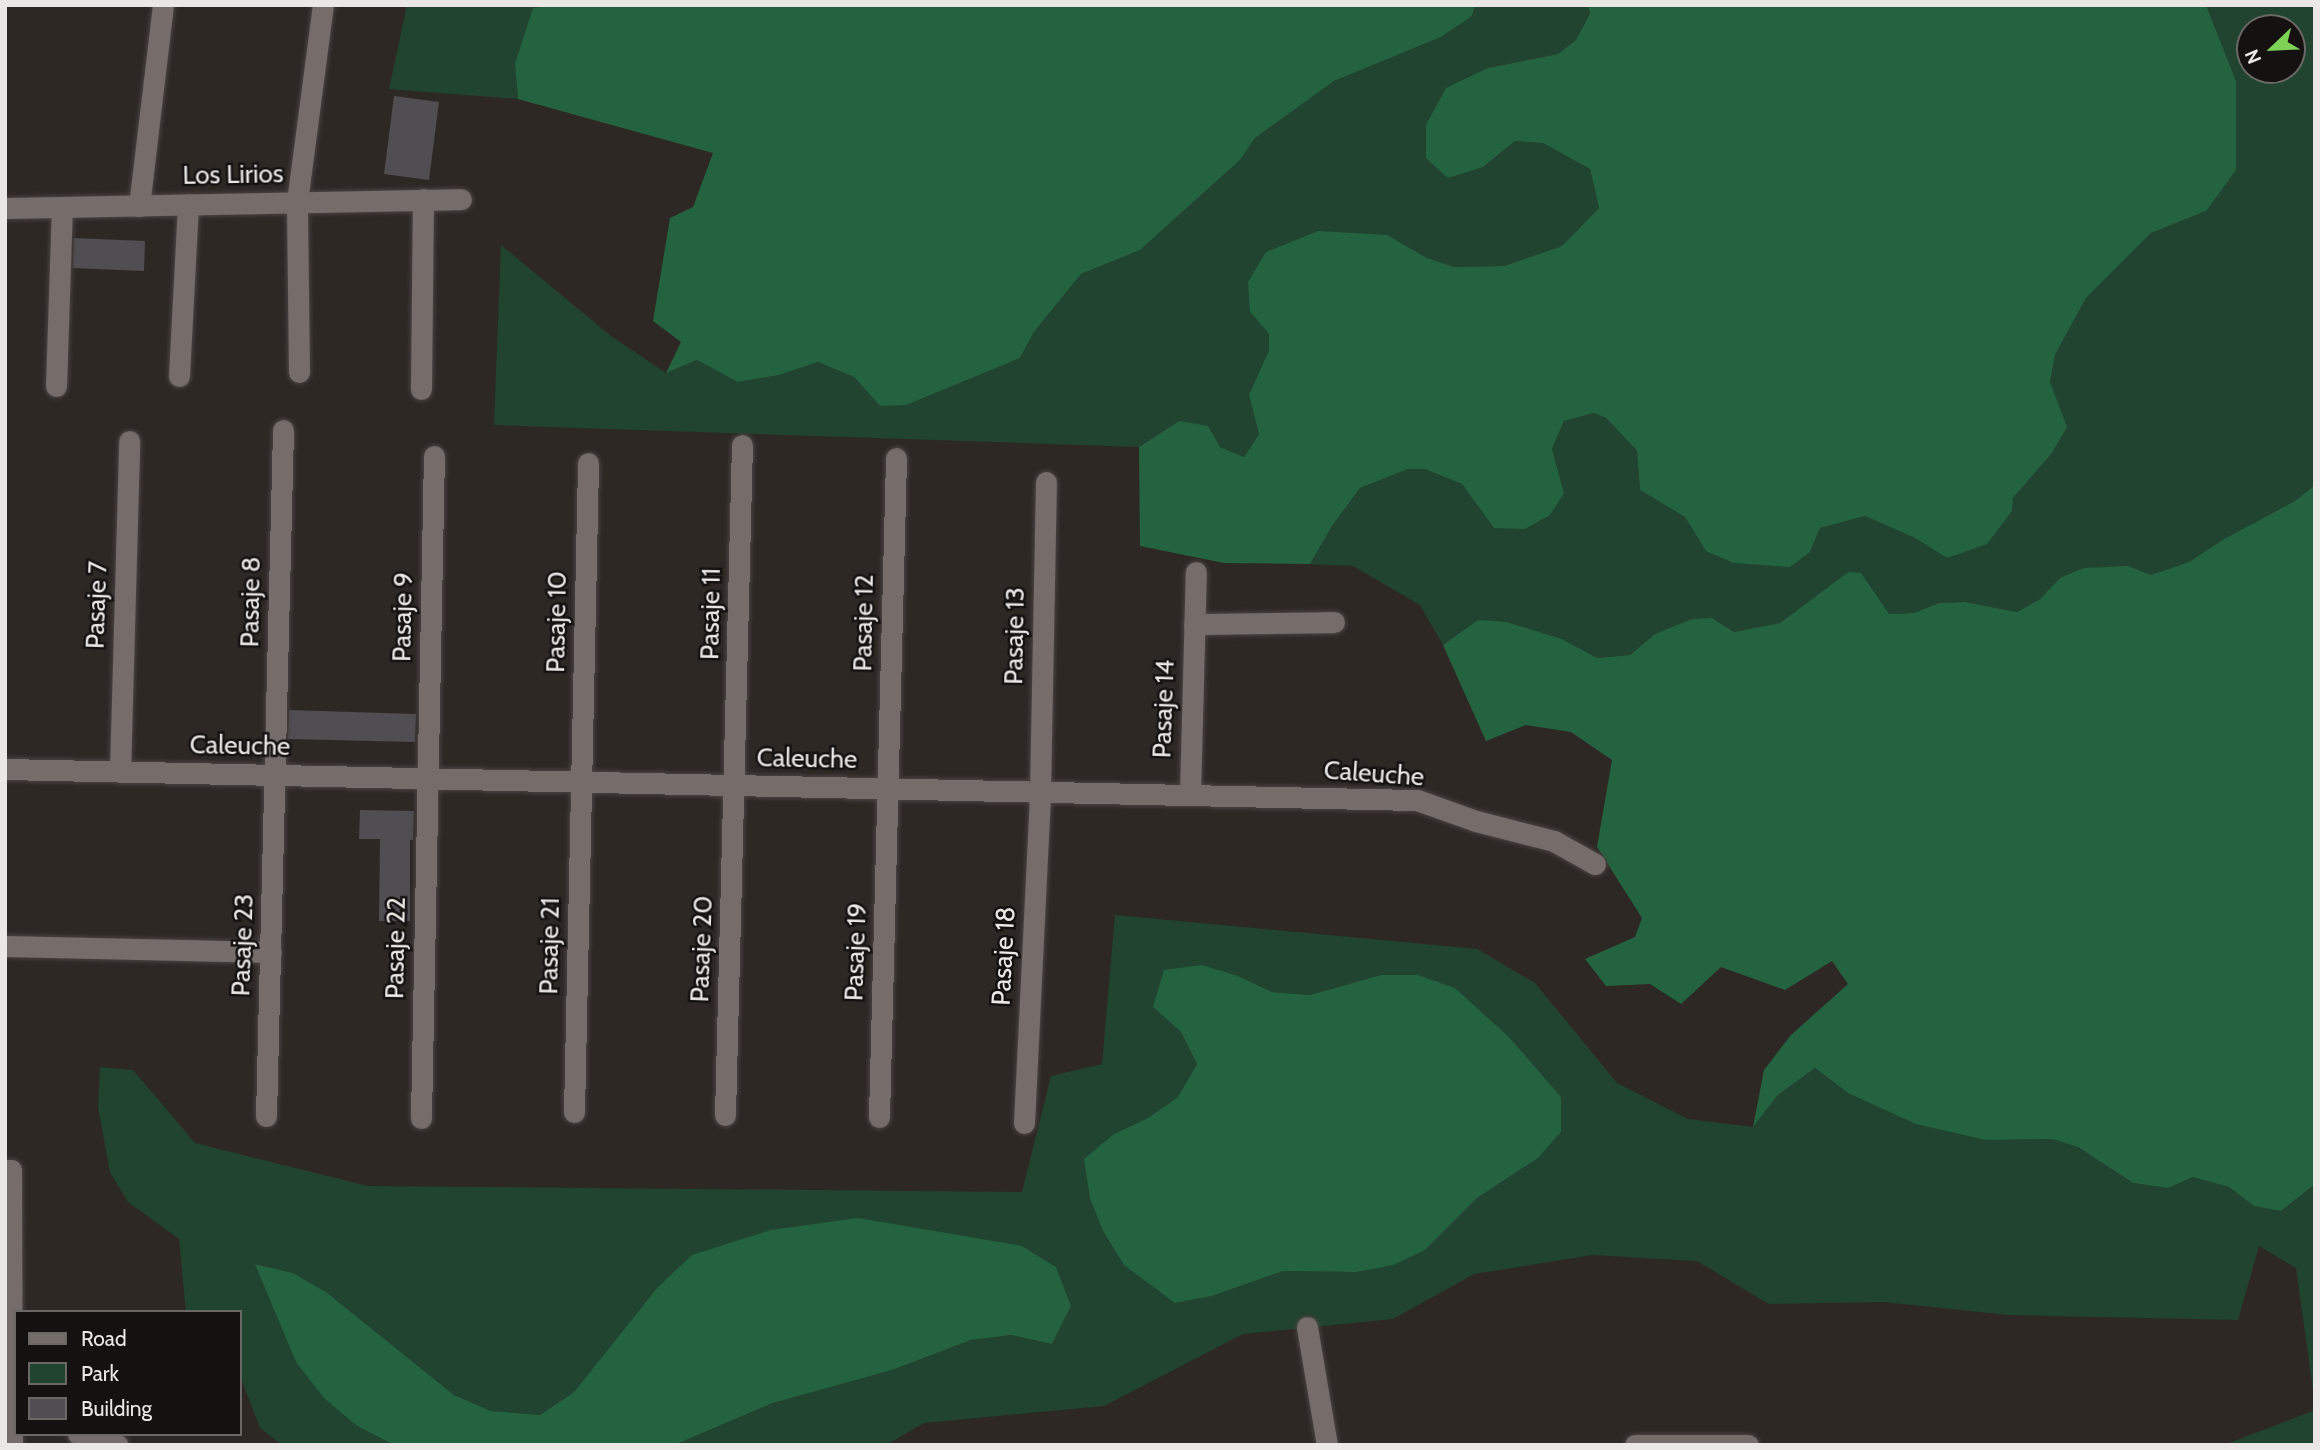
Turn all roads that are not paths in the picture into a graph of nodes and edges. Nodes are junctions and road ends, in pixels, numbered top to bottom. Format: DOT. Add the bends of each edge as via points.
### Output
graph roads {
  1 [pos="163,5"];
  2 [pos="323,5"];
  3 [pos="461,199"];
  4 [pos="424,200"];
  5 [pos="297,202"];
  6 [pos="188,204"];
  7 [pos="139,206"];
  8 [pos="62,207"];
  9 [pos="5,208"];
  10 [pos="299,372"];
  11 [pos="179,376"];
  12 [pos="56,386"];
  13 [pos="421,389"];
  14 [pos="283,430"];
  15 [pos="129,441"];
  16 [pos="742,445"];
  17 [pos="434,456"];
  18 [pos="896,458"];
  19 [pos="588,463"];
  20 [pos="1046,482"];
  21 [pos="1196,572"];
  22 [pos="1334,622"];
  23 [pos="1195,624"];
  24 [pos="5,769"];
  25 [pos="120,772"];
  26 [pos="276,775"];
  27 [pos="428,779"];
  28 [pos="583,782"];
  29 [pos="735,785"];
  30 [pos="889,789"];
  31 [pos="1040,792"];
  32 [pos="1190,795"];
  33 [pos="1595,864"];
  34 [pos="5,946"];
  35 [pos="271,951"];
  36 [pos="574,1112"];
  37 [pos="725,1115"];
  38 [pos="266,1116"];
  39 [pos="879,1117"];
  40 [pos="421,1118"];
  41 [pos="1024,1123"];
  42 [pos="8,1170"];
  43 [pos="1307,1327"];
  44 [pos="11,1418"];
  45 [pos="85,1436"];
  46 [pos="12,1445"];
  47 [pos="118,1445"];
  48 [pos="1326,1445"];
  49 [pos="1635,1445"];
  50 [pos="1748,1445"];
  1 -- 7 [label="street"];
  2 -- 5 [label="street"];
  3 -- 4 [label="street, Los Lirios"];
  4 -- 5 [label="street, Los Lirios"];
  4 -- 13 [label="street"];
  5 -- 6 [label="street, Los Lirios"];
  5 -- 10 [label="street"];
  6 -- 7 [label="street, Los Lirios"];
  6 -- 11 [label="street"];
  7 -- 8 [label="street, Los Lirios"];
  8 -- 9 [label="street, Los Lirios"];
  8 -- 12 [label="street"];
  14 -- 26 [label="street, Pasaje 8"];
  15 -- 25 [label="street, Pasaje 7"];
  16 -- 29 [label="street, Pasaje 11"];
  17 -- 27 [label="street, Pasaje 9"];
  18 -- 30 [label="street, Pasaje 12"];
  19 -- 28 [label="street, Pasaje 10"];
  20 -- 31 [label="street, Pasaje 13"];
  21 -- 23 [label="street, Pasaje 14"];
  22 -- 23 [label="street, Pasaje 14"];
  23 -- 32 [label="street, Pasaje 14"];
  24 -- 25 [label="street, Caleuche"];
  25 -- 26 [label="street, Caleuche"];
  26 -- 27 [label="street, Caleuche"];
  26 -- 35 [label="street, Pasaje 23"];
  27 -- 28 [label="street, Caleuche"];
  27 -- 40 [label="street, Pasaje 22"];
  28 -- 29 [label="street, Caleuche"];
  28 -- 36 [label="street, Pasaje 21"];
  29 -- 30 [label="street, Caleuche"];
  29 -- 37 [label="street, Pasaje 20"];
  30 -- 31 [label="street, Caleuche"];
  30 -- 39 [label="street, Pasaje 19"];
  31 -- 32 [label="street, Caleuche"];
  31 -- 41 [label="street, Pasaje 18"];
  32 -- 33 [label="street, Caleuche" via="1417,800 1554,841"];
  34 -- 35 [label="street"];
  35 -- 38 [label="street, Pasaje 23"];
  42 -- 44 [label="street"];
  43 -- 48 [label="street"];
  44 -- 46 [label="street"];
  45 -- 47 [label="street"];
  49 -- 50 [label="street"];
}
